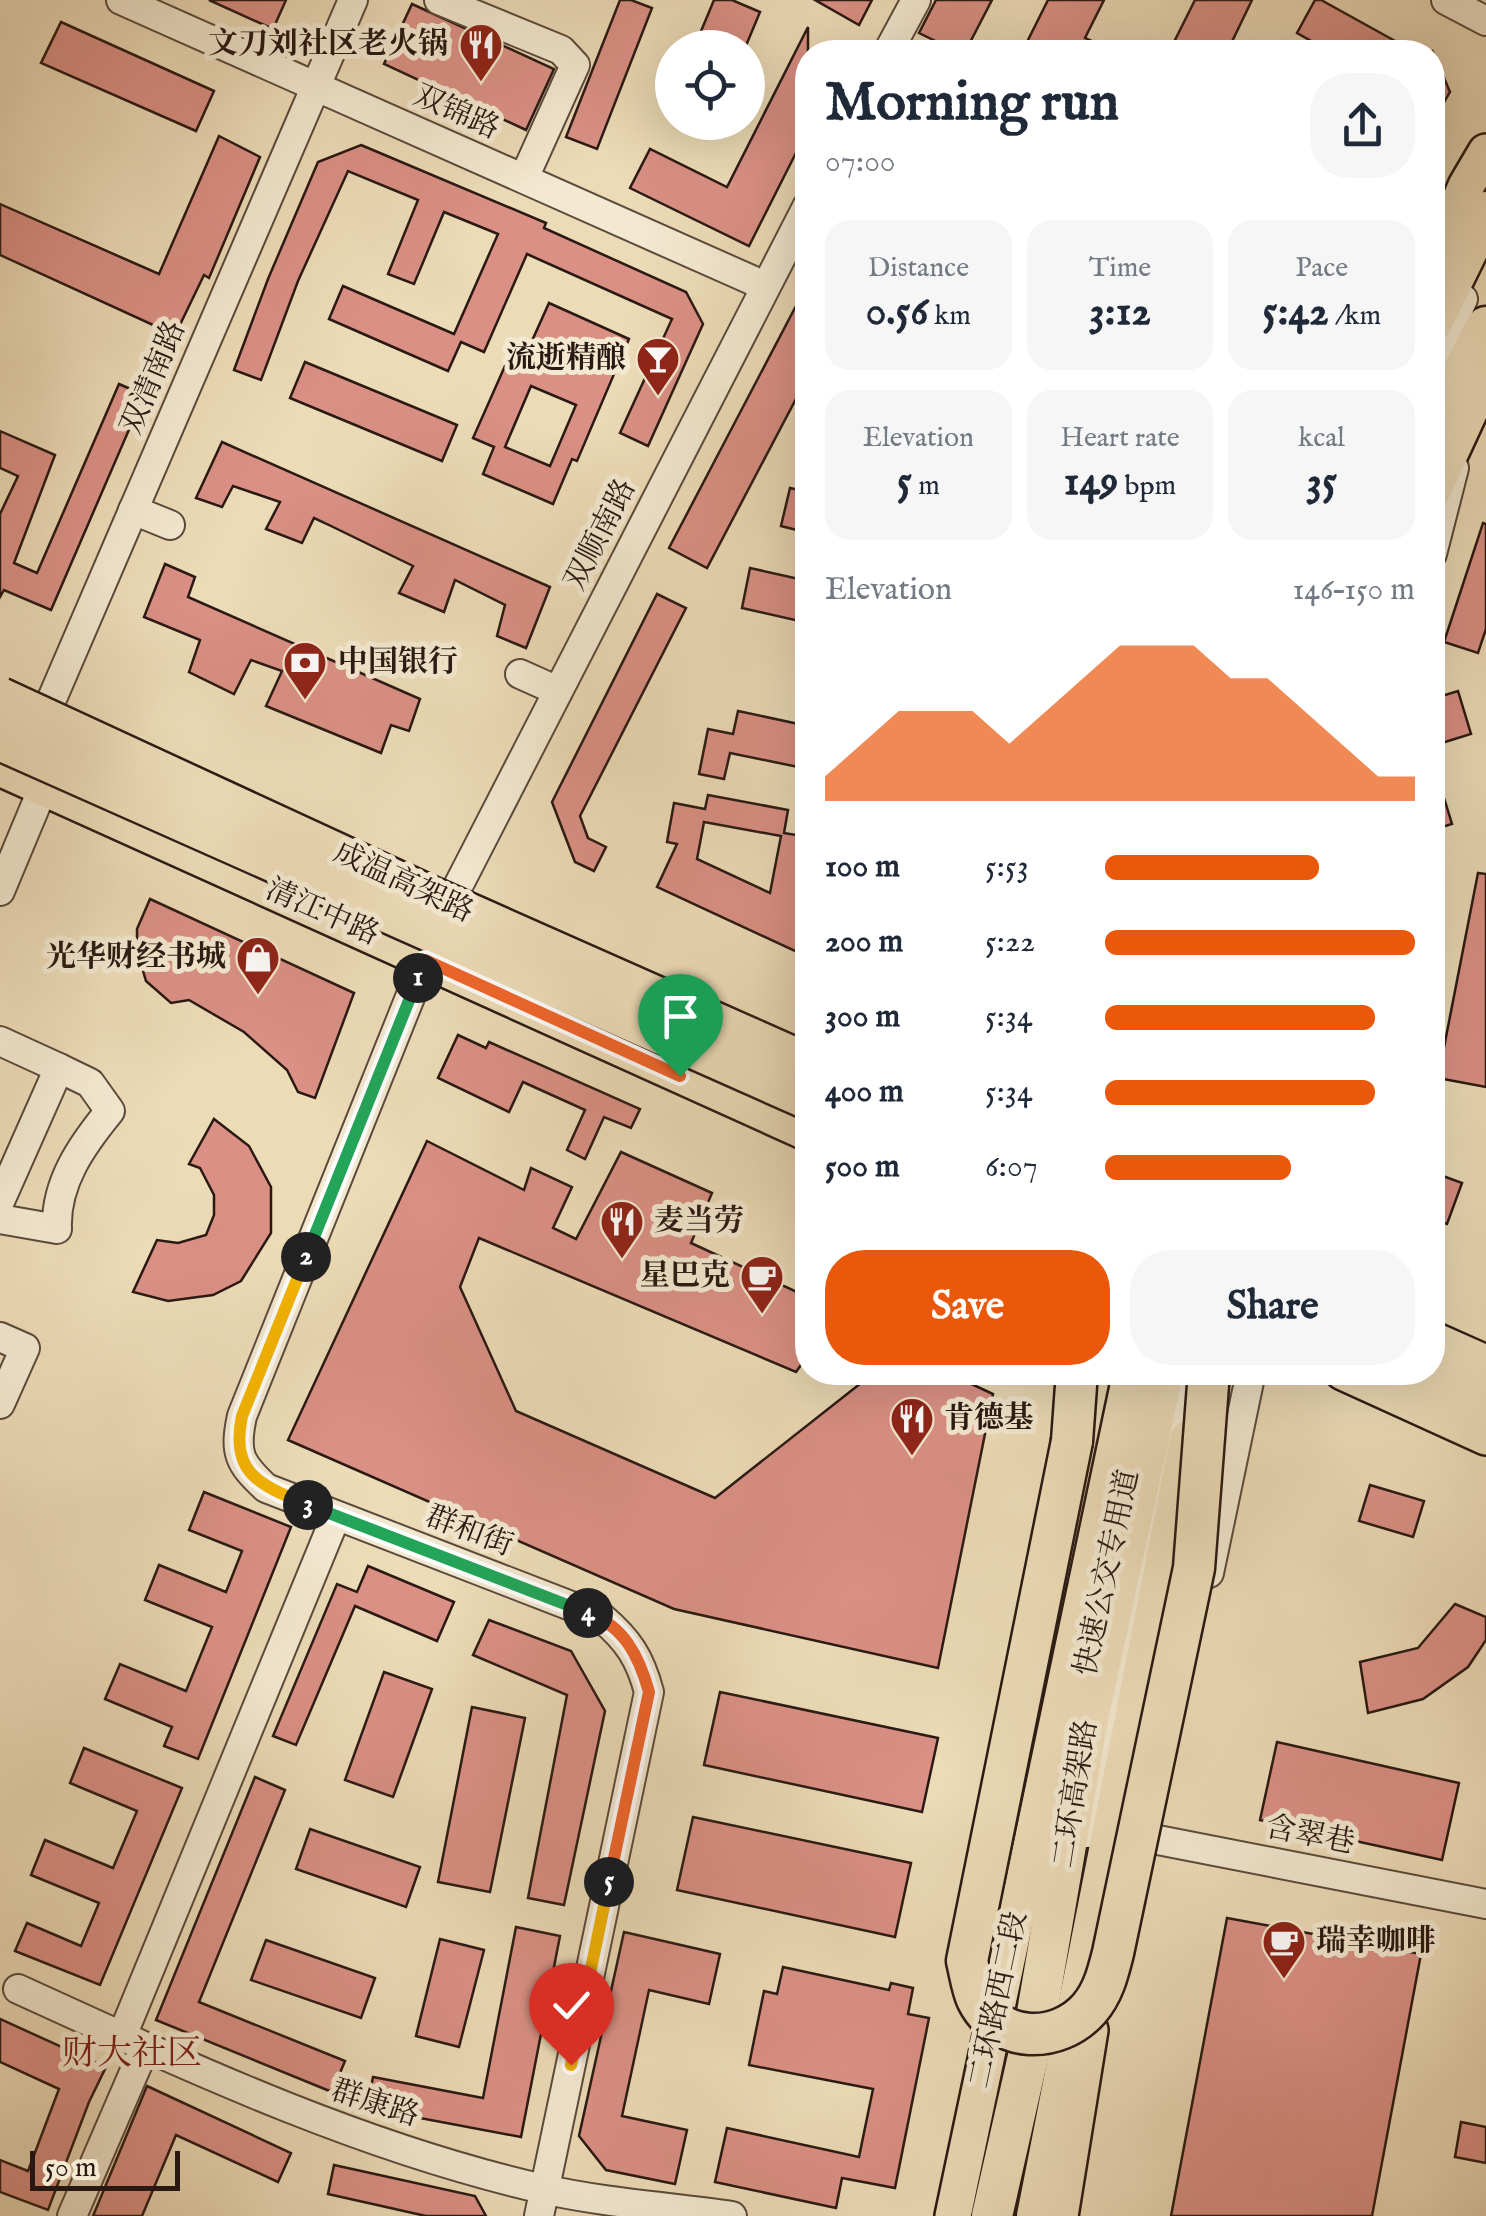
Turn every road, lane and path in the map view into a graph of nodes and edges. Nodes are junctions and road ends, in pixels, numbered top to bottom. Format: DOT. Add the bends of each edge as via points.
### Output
graph roads {
  1 [pos="121,0"];
  2 [pos="353,0"];
  3 [pos="439,0"];
  4 [pos="916,0"];
  5 [pos="1446,0"];
  6 [pos="1486,21"];
  7 [pos="894,40"];
  8 [pos="315,85"];
  9 [pos="1486,152"];
  10 [pos="524,178"];
  11 [pos="1486,212"];
  12 [pos="795,229"];
  13 [pos="1445,235"];
  14 [pos="1486,254"];
  15 [pos="765,286"];
  16 [pos="1445,296"];
  17 [pos="1486,328"];
  18 [pos="1445,339"];
  19 [pos="1486,376"];
  20 [pos="1450,422"];
  21 [pos="1445,459"];
  22 [pos="133,510"];
  23 [pos="170,524"];
  24 [pos="520,674"];
  25 [pos="0,683"];
  26 [pos="558,691"];
  27 [pos="0,698"];
  28 [pos="48,708"];
  29 [pos="0,740"];
  30 [pos="0,768"];
  31 [pos="43,788"];
  32 [pos="0,891"];
  33 [pos="454,894"];
  34 [pos="378,908"];
  35 [pos="425,960"];
  36 [pos="0,1040"];
  37 [pos="795,1049"];
  38 [pos="795,1058"];
  39 [pos="59,1068"];
  40 [pos="795,1093"];
  41 [pos="795,1124"];
  42 [pos="795,1124"];
  43 [pos="0,1200"];
  44 [pos="0,1219"];
  45 [pos="1445,1335"];
  46 [pos="0,1337"];
  47 [pos="1445,1348"];
  48 [pos="1486,1352"];
  49 [pos="1486,1366"];
  50 [pos="1445,1383"];
  51 [pos="1077,1385"];
  52 [pos="1127,1385"];
  53 [pos="1179,1385"];
  54 [pos="1180,1385"];
  55 [pos="1180,1385"];
  56 [pos="1180,1385"];
  57 [pos="1181,1385"];
  58 [pos="1248,1385"];
  59 [pos="1372,1385"];
  60 [pos="1486,1402"];
  61 [pos="0,1404"];
  62 [pos="1486,1437"];
  63 [pos="336,1516"];
  64 [pos="1137,1835"];
  65 [pos="1486,1904"];
  66 [pos="18,1989"];
  67 [pos="134,2042"];
  68 [pos="542,2203"];
  69 [pos="72,2216"];
  70 [pos="732,2216"];
  71 [pos="953,2216"];
  72 [pos="992,2216"];
  73 [pos="1008,2216"];
  74 [pos="1038,2216"];
  75 [pos="1060,2216"];
  1 -- 8 [label="street, 双锦路"];
  2 -- 8 [label="street, 双清南路"];
  3 -- 10 [label="street" via="561,50 575,65"];
  4 -- 7 [label="street"];
  5 -- 6 [label="street"];
  8 -- 10 [label="street, 双锦路"];
  8 -- 22 [label="street, 双清南路"];
  9 -- 13 [label="main road"];
  10 -- 15 [label="street, 双锦路"];
  11 -- 16 [label="highway"];
  12 -- 15 [label="street, 双顺南路"];
  14 -- 18 [label="street"];
  15 -- 26 [label="street, 双顺南路"];
  17 -- 20 [label="highway"];
  19 -- 20 [label="main road"];
  20 -- 21 [label="street"];
  22 -- 23 [label="street"];
  22 -- 28 [label="street, 双清南路"];
  24 -- 26 [label="street"];
  25 -- 28 [label="main road"];
  26 -- 33 [label="street, 双顺南路"];
  27 -- 38 [label="highway, 成温高架路, bridge"];
  28 -- 31 [label="street, 双清南路"];
  28 -- 33 [label="main road"];
  29 -- 34 [label="highway, 成温高架路, bridge"];
  30 -- 31 [label="main road, 清江中路"];
  31 -- 32 [label="street, 双清南路"];
  31 -- 35 [label="main road, 清江中路"];
  33 -- 37 [label="main road"];
  34 -- 40 [label="highway, 成温高架路, bridge"];
  34 -- 41 [label="highway, bridge" via="475,976"];
  35 -- 42 [label="main road, 清江中路"];
  35 -- 63 [label="street, 群和街" via="236,1444 245,1468 266,1488"];
  36 -- 39 [label="street"];
  39 -- 43 [label="street"];
  39 -- 44 [label="street" via="90,1083 110,1112 74,1160 56,1230"];
  45 -- 48 [label="main road"];
  46 -- 61 [label="street" via="25,1348"];
  47 -- 49 [label="highway"];
  50 -- 60 [label="highway"];
  51 -- 57 [label="highway, bridge" via="1072,1441 967,1961 978,2000 992,2020 1010,2030 1051,2035 1090,2008 1105,1985 1194,1568"];
  52 -- 71 [label="main road, 二环路西二段"];
  53 -- 72 [label="highway, 二环高架路" via="1088,1718 1034,2030"];
  54 -- 64 [label="main road"];
  55 -- 73 [label="street, 快速公交专用道"];
  56 -- 74 [label="highway, 二环高架路, bridge"];
  58 -- 64 [label="street"];
  59 -- 62 [label="main road"];
  63 -- 67 [label="street"];
  63 -- 68 [label="street, 群和街" via="602,1618 641,1664 649,1692"];
  64 -- 65 [label="street, 含翠巷"];
  64 -- 75 [label="main road" via="1102,1926"];
  66 -- 67 [label="street, 群康路"];
  67 -- 68 [label="street, 群康路" via="338,2129"];
  67 -- 69 [label="street"];
  68 -- 70 [label="street, 群康路"];
}
